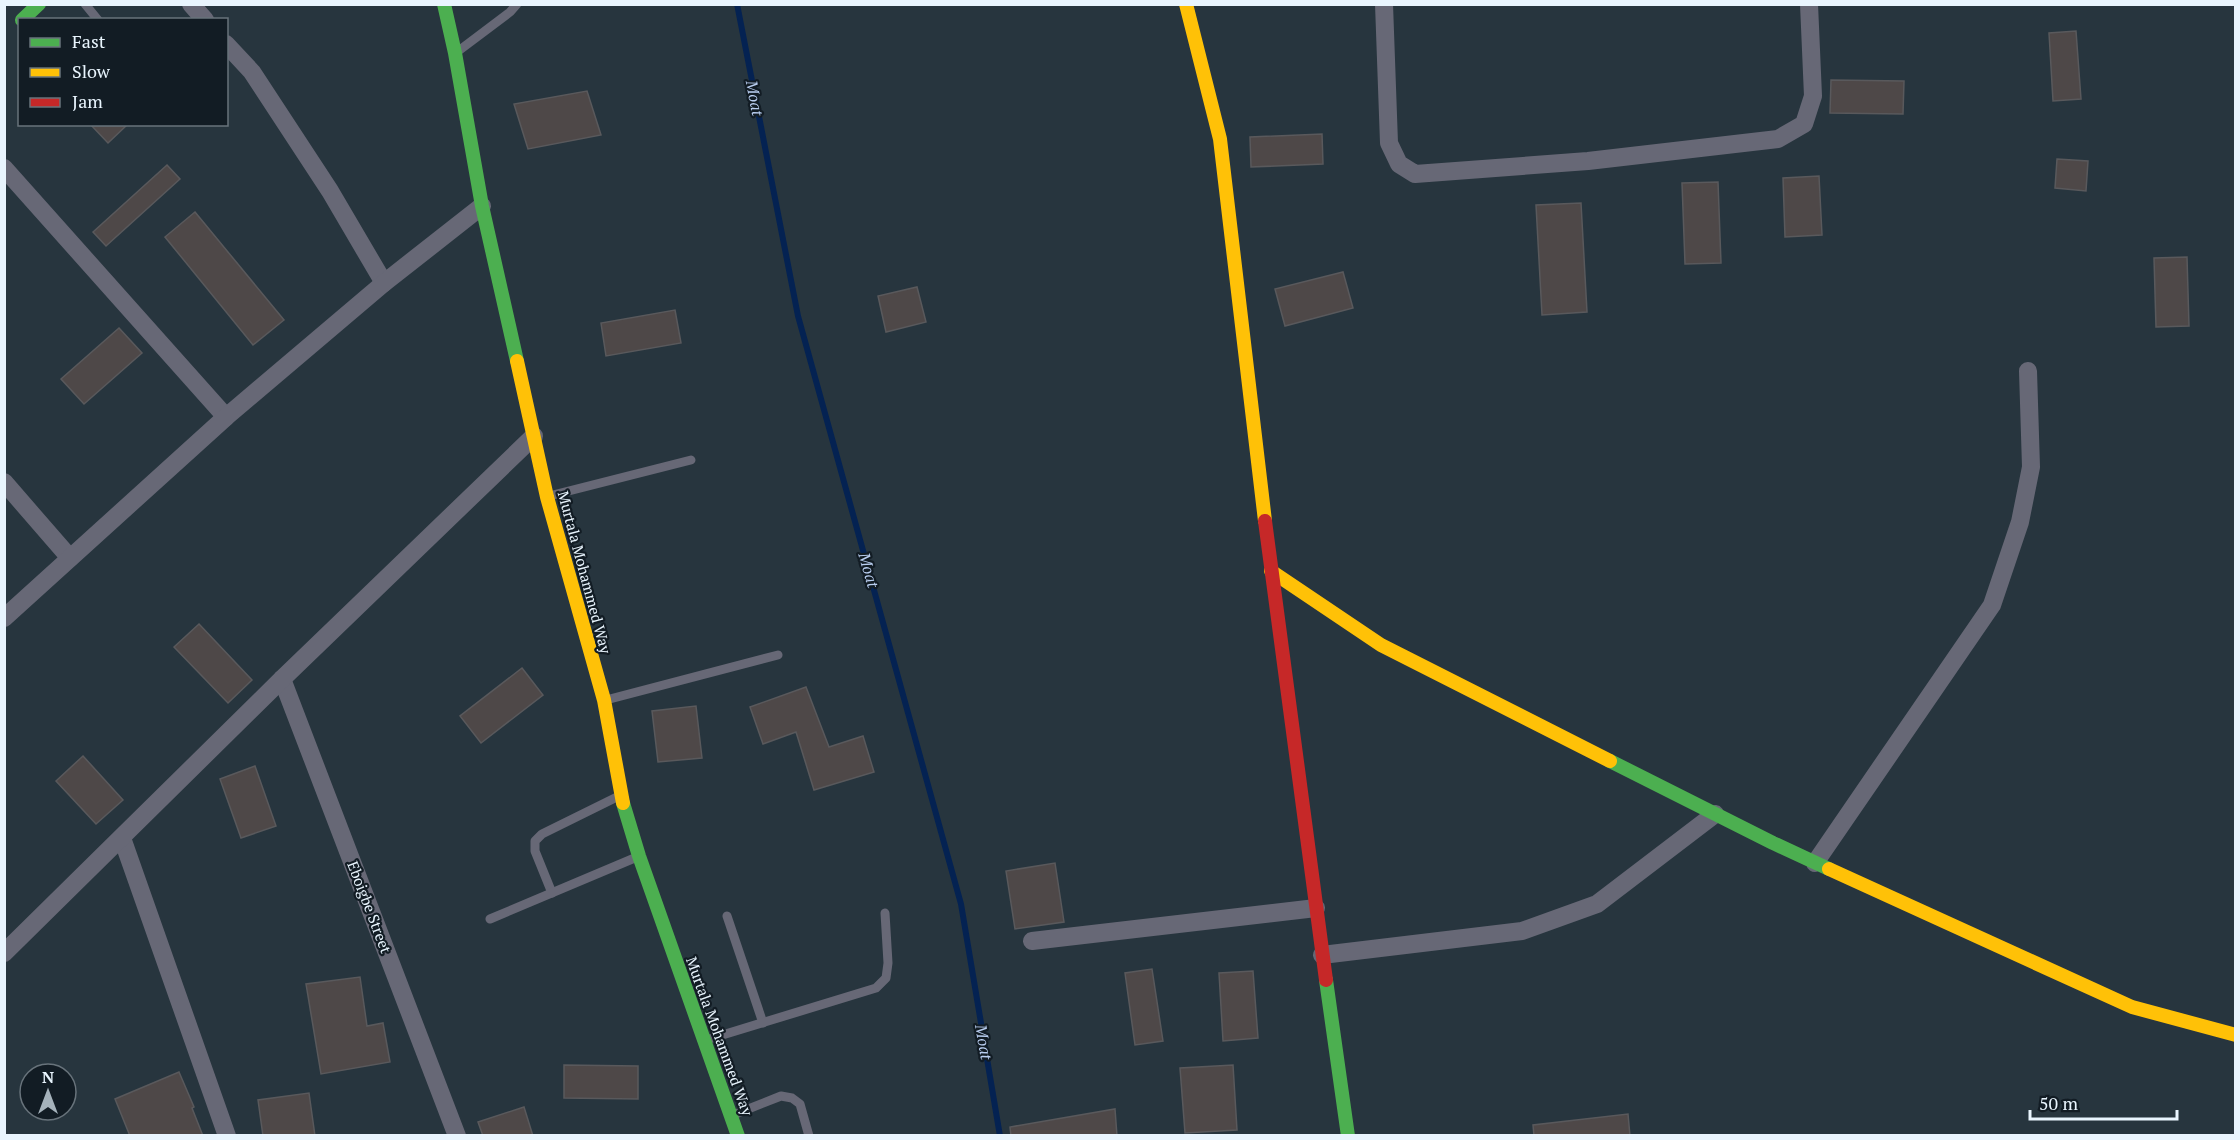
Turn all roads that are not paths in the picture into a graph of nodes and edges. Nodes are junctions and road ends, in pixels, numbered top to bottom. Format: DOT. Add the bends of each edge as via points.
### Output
graph roads {
  1 [pos="39,4"];
  2 [pos="85,4"];
  3 [pos="191,4"];
  4 [pos="444,4"];
  5 [pos="518,4"];
  6 [pos="1186,4"];
  7 [pos="1384,4"];
  8 [pos="1809,4"];
  9 [pos="24,18"];
  10 [pos="96,18"];
  11 [pos="203,18"];
  12 [pos="228,46"];
  13 [pos="455,53"];
  14 [pos="4,168"];
  15 [pos="482,206"];
  16 [pos="384,283"];
  17 [pos="2028,371"];
  18 [pos="226,417"];
  19 [pos="534,436"];
  20 [pos="691,460"];
  21 [pos="4,482"];
  22 [pos="547,496"];
  23 [pos="70,558"];
  24 [pos="1272,571"];
  25 [pos="4,618"];
  26 [pos="778,655"];
  27 [pos="282,679"];
  28 [pos="604,700"];
  29 [pos="621,795"];
  30 [pos="1715,814"];
  31 [pos="122,838"];
  32 [pos="639,856"];
  33 [pos="1815,863"];
  34 [pos="552,893"];
  35 [pos="1316,908"];
  36 [pos="885,913"];
  37 [pos="727,916"];
  38 [pos="490,919"];
  39 [pos="1032,941"];
  40 [pos="4,953"];
  41 [pos="1322,955"];
  42 [pos="763,1023"];
  43 [pos="2235,1035"];
  44 [pos="703,1041"];
  45 [pos="730,1116"];
  46 [pos="227,1136"];
  47 [pos="457,1136"];
  48 [pos="738,1136"];
  49 [pos="809,1136"];
  50 [pos="1348,1136"];
  1 -- 9 [label="main road"];
  2 -- 10 [label="lane"];
  3 -- 11 [label="street"];
  4 -- 13 [label="main road, Murtala Mohammed Way"];
  5 -- 13 [label="lane"];
  6 -- 24 [label="main road" via="1220,139"];
  7 -- 8 [label="street" via="1389,143 1399,164 1415,174 1588,161 1778,139 1804,124 1813,96"];
  12 -- 16 [label="street" via="252,72 330,191"];
  13 -- 15 [label="main road, Murtala Mohammed Way"];
  14 -- 18 [label="street"];
  15 -- 16 [label="street"];
  15 -- 19 [label="main road, Murtala Mohammed Way"];
  16 -- 18 [label="street"];
  17 -- 33 [label="street" via="2031,467 2020,522 1992,605"];
  18 -- 23 [label="street"];
  19 -- 22 [label="main road, Murtala Mohammed Way"];
  19 -- 27 [label="street"];
  20 -- 22 [label="lane"];
  21 -- 23 [label="street"];
  22 -- 28 [label="main road, Murtala Mohammed Way"];
  23 -- 25 [label="street"];
  24 -- 30 [label="main road" via="1381,645"];
  24 -- 35 [label="main road"];
  26 -- 28 [label="lane"];
  27 -- 31 [label="street"];
  27 -- 47 [label="street, Eboigbe Street"];
  28 -- 29 [label="main road, Murtala Mohammed Way"];
  29 -- 32 [label="main road, Murtala Mohammed Way"];
  29 -- 34 [label="lane" via="542,834 536,841"];
  30 -- 33 [label="main road"];
  30 -- 41 [label="street" via="1597,904 1522,931"];
  31 -- 40 [label="street"];
  31 -- 46 [label="street"];
  32 -- 34 [label="lane"];
  32 -- 44 [label="main road, Murtala Mohammed Way"];
  33 -- 43 [label="main road" via="2132,1006"];
  34 -- 38 [label="lane"];
  35 -- 39 [label="street"];
  35 -- 41 [label="main road"];
  36 -- 42 [label="lane" via="888,963 886,978 876,988"];
  37 -- 42 [label="lane"];
  41 -- 50 [label="main road"];
  42 -- 44 [label="lane"];
  44 -- 45 [label="main road, Murtala Mohammed Way"];
  45 -- 48 [label="main road, Murtala Mohammed Way"];
  45 -- 49 [label="lane" via="781,1096 792,1098 801,1104"];
}
